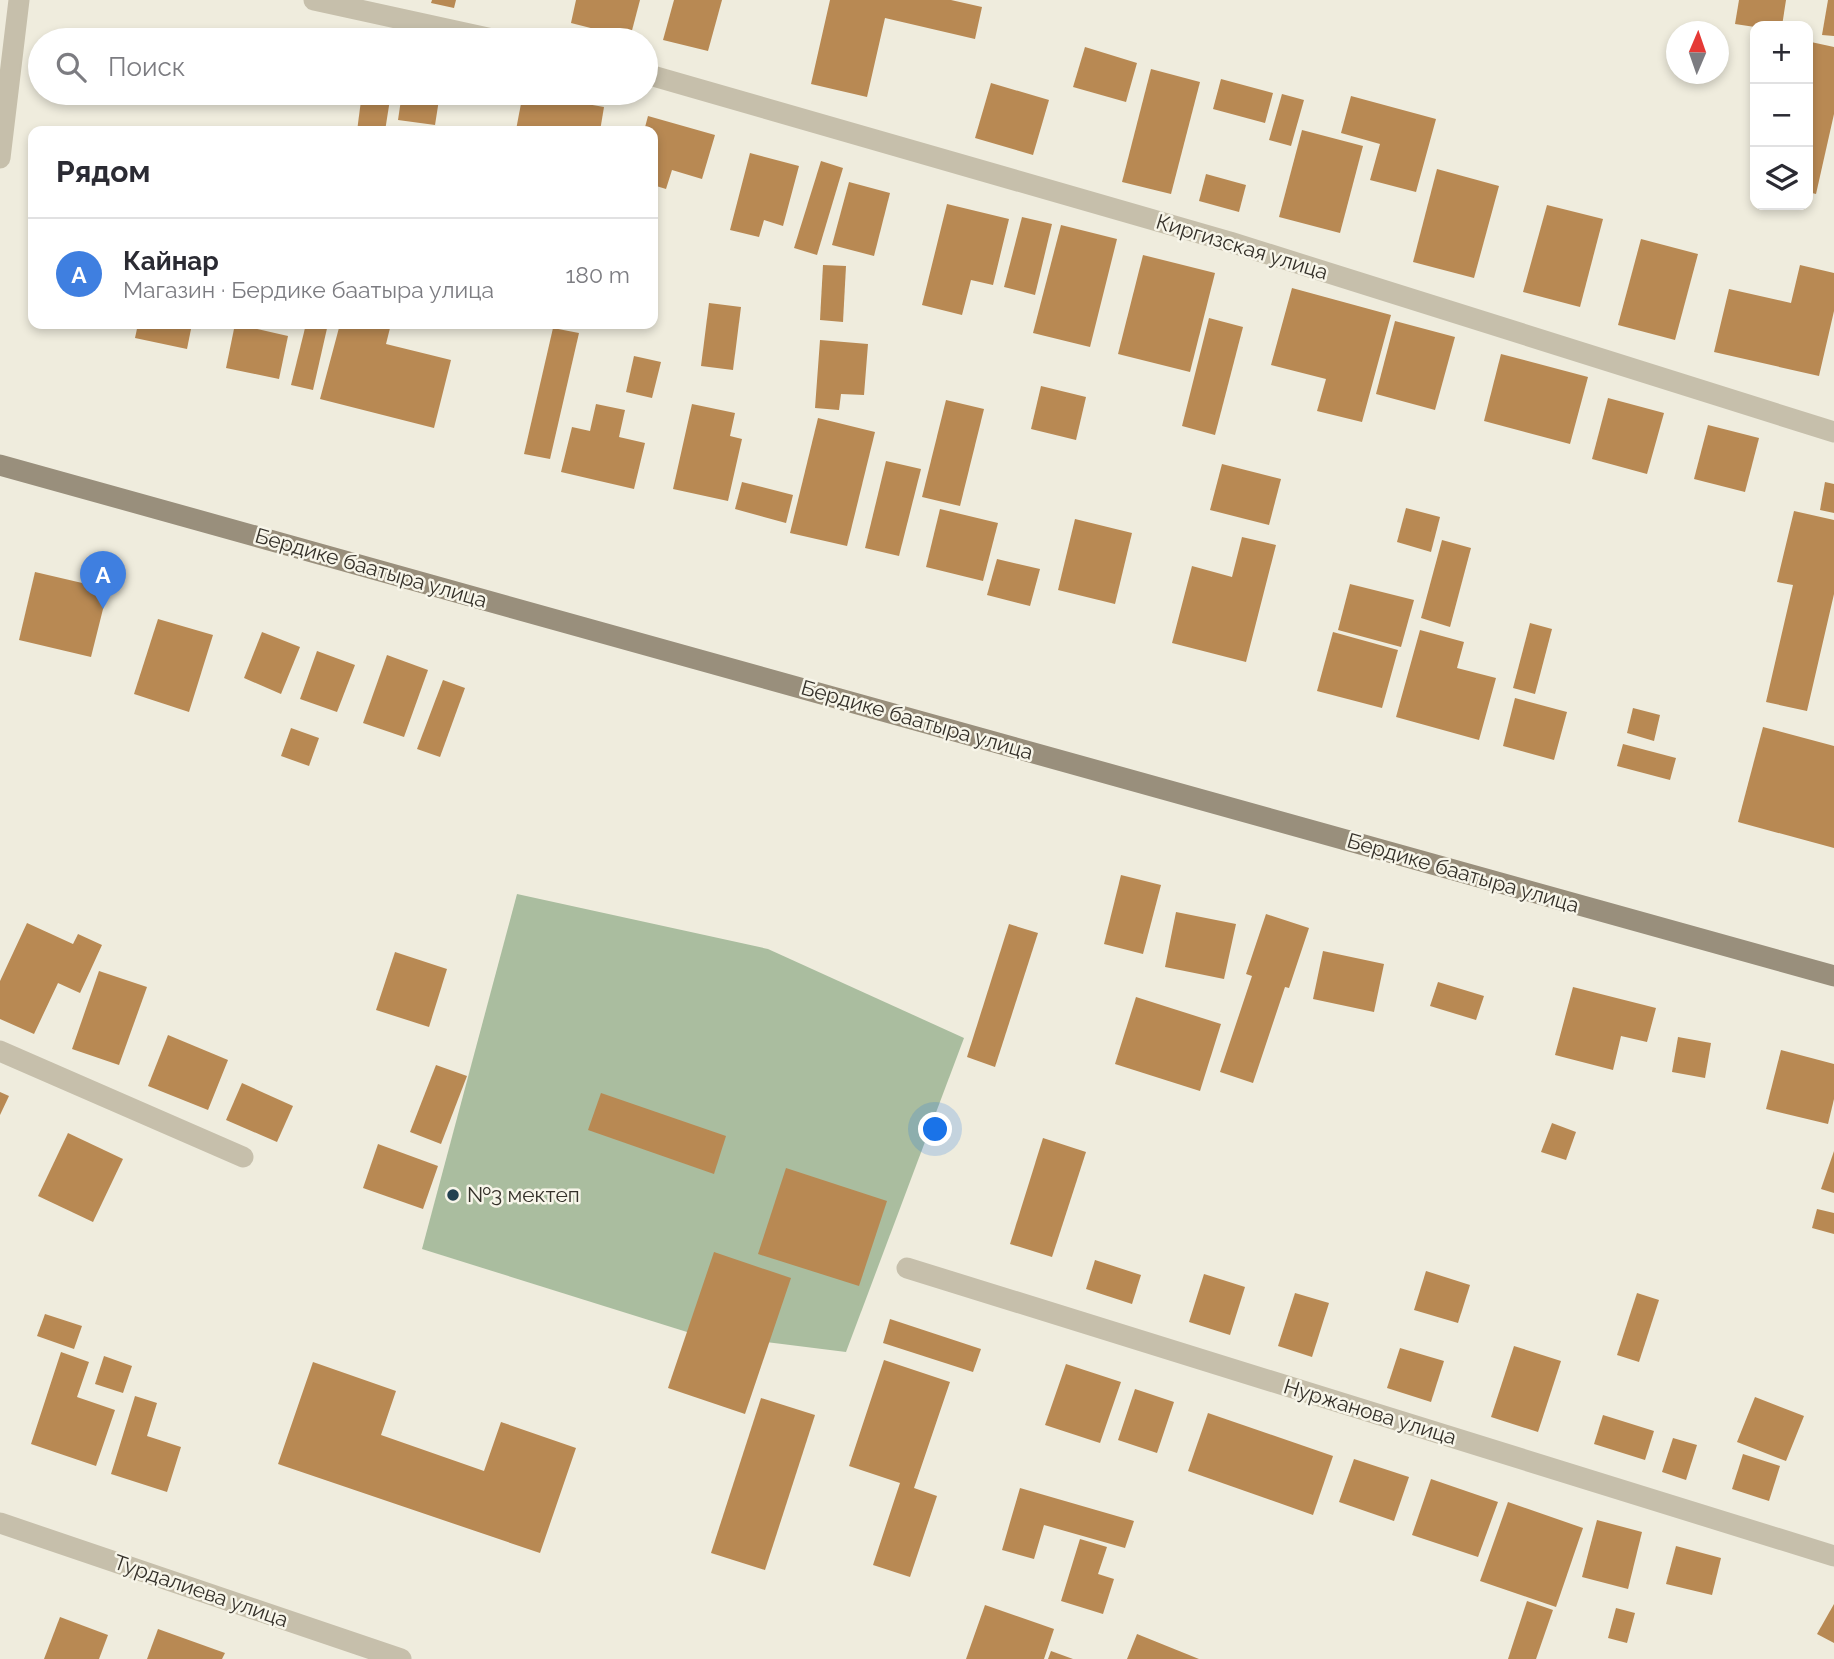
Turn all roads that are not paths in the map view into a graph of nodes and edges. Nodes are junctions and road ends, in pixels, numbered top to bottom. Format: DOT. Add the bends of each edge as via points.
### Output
graph roads {
  1 [pos="19,0"];
  2 [pos="314,0"];
  3 [pos="442,28"];
  4 [pos="658,77"];
  5 [pos="0,158"];
  6 [pos="1834,432"];
  7 [pos="0,465"];
  8 [pos="1834,976"];
  9 [pos="0,1051"];
  10 [pos="243,1157"];
  11 [pos="907,1268"];
  12 [pos="0,1523"];
  13 [pos="1834,1556"];
  14 [pos="401,1659"];
  1 -- 5 [label="street"];
  2 -- 3 [label="street"];
  4 -- 6 [label="street, Киргизская улица" via="1230,242"];
  7 -- 8 [label="street, Бердике баатыра улица"];
  9 -- 10 [label="street"];
  11 -- 13 [label="street, Нуржанова улица"];
  12 -- 14 [label="street, Турдалиева улица"];
}
